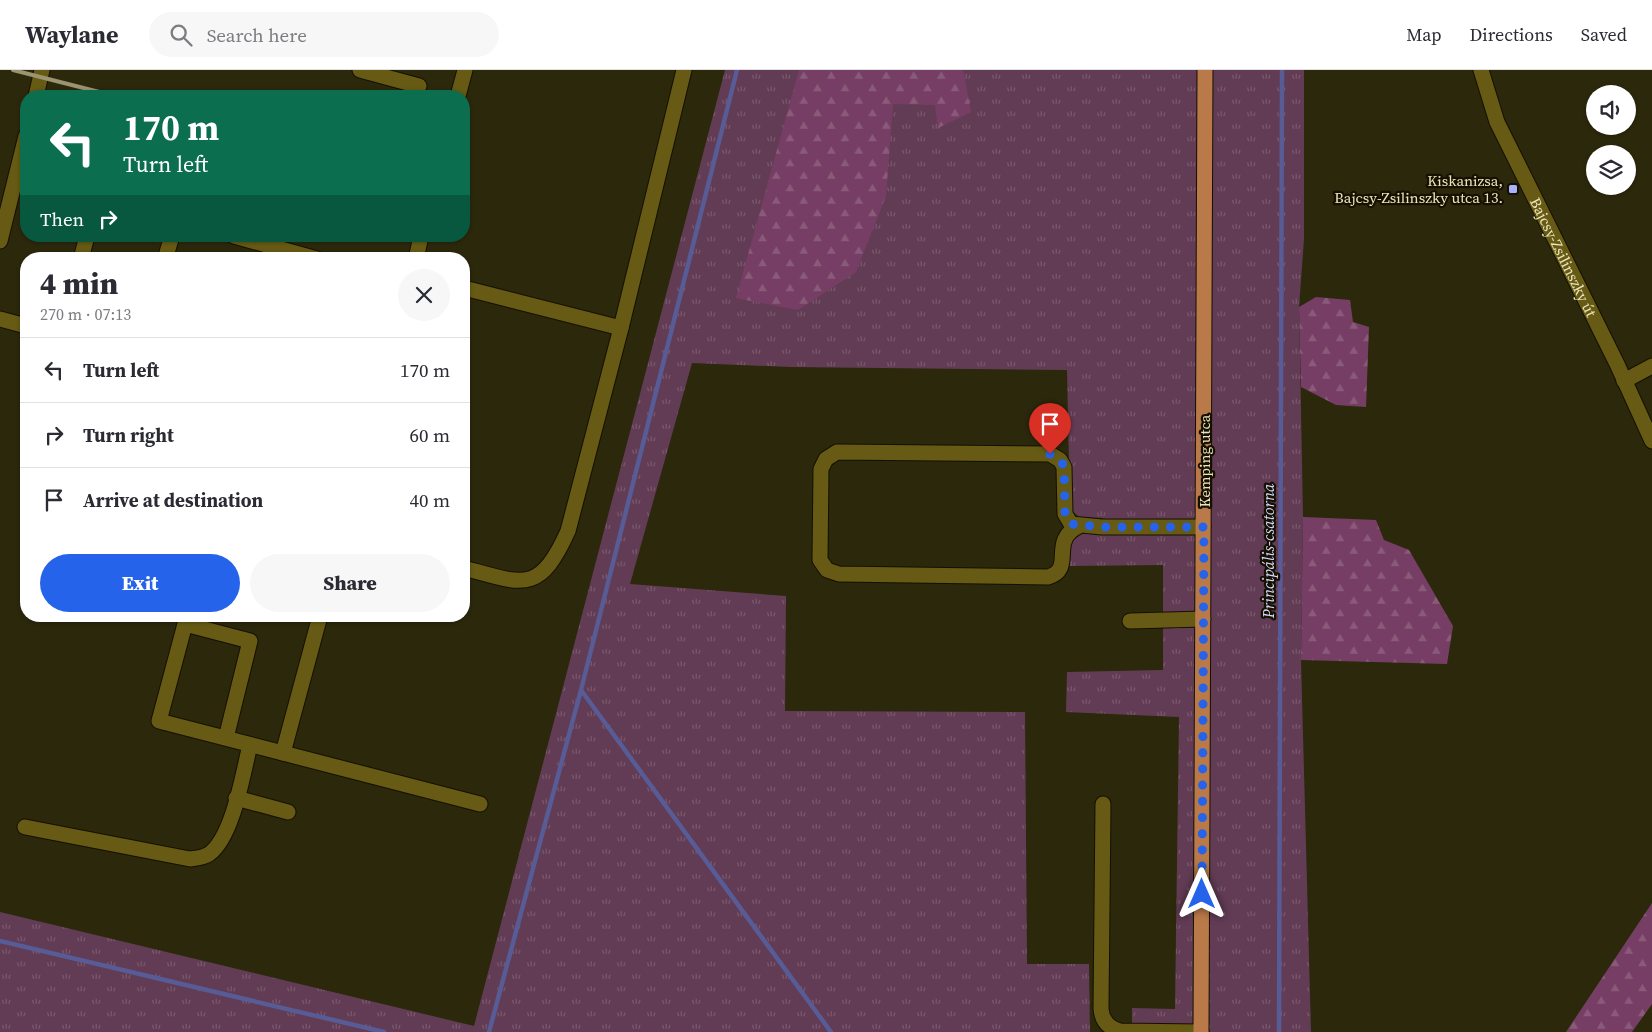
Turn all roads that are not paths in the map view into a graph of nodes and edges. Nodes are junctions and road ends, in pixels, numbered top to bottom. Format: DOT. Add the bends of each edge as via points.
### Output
graph roads {
  1 [pos="42,70"];
  2 [pos="360,70"];
  3 [pos="465,70"];
  4 [pos="684,70"];
  5 [pos="1205,70"];
  6 [pos="1481,70"];
  7 [pos="419,86"];
  8 [pos="37,90"];
  9 [pos="460,90"];
  10 [pos="20,160"];
  11 [pos="0,241"];
  12 [pos="256,242"];
  13 [pos="292,252"];
  14 [pos="470,290"];
  15 [pos="0,318"];
  16 [pos="20,324"];
  17 [pos="621,328"];
  18 [pos="1652,366"];
  19 [pos="1624,381"];
  20 [pos="1652,441"];
  21 [pos="1078,526"];
  22 [pos="1204,527"];
  23 [pos="470,570"];
  24 [pos="1203,619"];
  25 [pos="1130,621"];
  26 [pos="318,622"];
  27 [pos="226,738"];
  28 [pos="250,745"];
  29 [pos="283,753"];
  30 [pos="236,798"];
  31 [pos="480,804"];
  32 [pos="1103,804"];
  33 [pos="288,812"];
  34 [pos="25,827"];
  35 [pos="1202,1032"];
  1 -- 8 [label="street"];
  2 -- 7 [label="street"];
  3 -- 9 [label="street"];
  4 -- 17 [label="street"];
  5 -- 22 [label="main road, Kemping utca"];
  6 -- 19 [label="street, Bajcsy-Zsilinszky út" via="1498,122"];
  10 -- 11 [label="street"];
  12 -- 13 [label="street"];
  14 -- 17 [label="street"];
  15 -- 16 [label="street"];
  17 -- 23 [label="street" via="568,531 558,552 546,571 531,579 511,581"];
  18 -- 19 [label="street"];
  19 -- 20 [label="street, Bajcsy-Zsilinszky út"];
  21 -- 21 [label="street" via="1066,518 1064,466 1050,454 837,452 826,459 821,468 820,560 827,570 839,574 1048,577 1061,566 1066,534"];
  21 -- 22 [label="street"];
  22 -- 24 [label="main road, Kemping utca"];
  24 -- 25 [label="street"];
  24 -- 35 [label="main road, Kemping utca"];
  26 -- 29 [label="street"];
  27 -- 27 [label="street" via="159,721 185,624 250,641"];
  27 -- 28 [label="street"];
  28 -- 29 [label="street"];
  28 -- 30 [label="street"];
  29 -- 31 [label="street"];
  30 -- 33 [label="street"];
  30 -- 34 [label="street" via="220,841 201,858 190,859"];
  32 -- 35 [label="street" via="1101,1009 1104,1020 1120,1031"];
}
